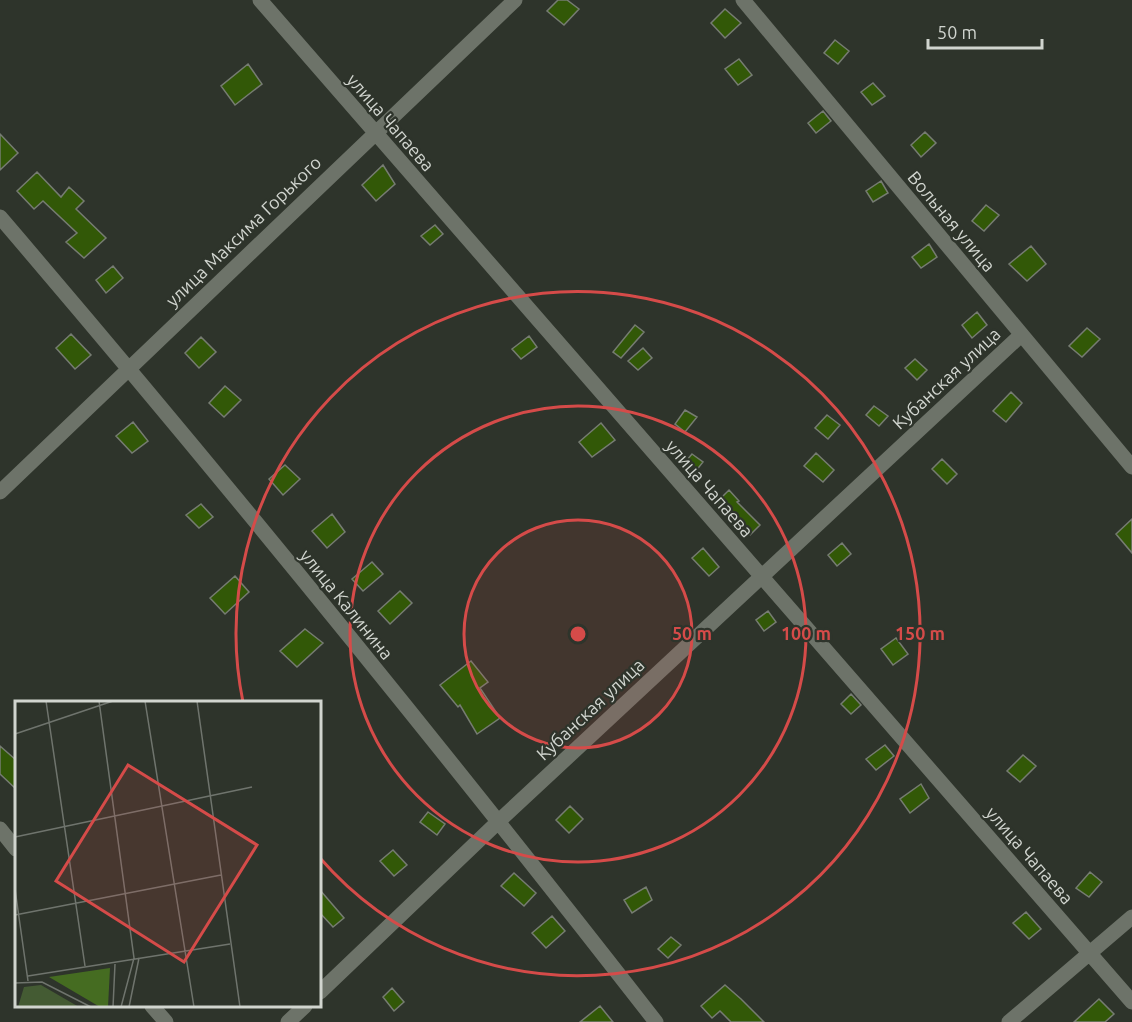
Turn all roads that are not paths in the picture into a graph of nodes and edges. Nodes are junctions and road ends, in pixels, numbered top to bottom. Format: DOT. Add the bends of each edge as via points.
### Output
graph roads {
  1 [pos="260,0"];
  2 [pos="514,0"];
  3 [pos="742,0"];
  4 [pos="374,132"];
  5 [pos="0,217"];
  6 [pos="1021,335"];
  7 [pos="129,367"];
  8 [pos="1132,467"];
  9 [pos="0,492"];
  10 [pos="762,577"];
  11 [pos="499,821"];
  12 [pos="0,829"];
  13 [pos="15,848"];
  14 [pos="1132,917"];
  15 [pos="1090,953"];
  16 [pos="321,991"];
  17 [pos="1132,1002"];
  18 [pos="154,1007"];
  19 [pos="303,1007"];
  20 [pos="166,1022"];
  21 [pos="288,1022"];
  22 [pos="656,1022"];
  23 [pos="1009,1022"];
  1 -- 4 [label="street, улица Чапаева"];
  2 -- 4 [label="street, улица Максима Горького"];
  3 -- 6 [label="street, Вольная улица"];
  4 -- 7 [label="street, улица Максима Горького"];
  4 -- 10 [label="street, улица Чапаева"];
  5 -- 7 [label="street, улица Калинина"];
  6 -- 8 [label="street, Вольная улица"];
  6 -- 10 [label="street, Кубанская улица"];
  7 -- 9 [label="street, улица Максима Горького"];
  7 -- 11 [label="street, улица Калинина"];
  10 -- 11 [label="street, Кубанская улица"];
  10 -- 15 [label="street, улица Чапаева"];
  11 -- 16 [label="street, Кубанская улица"];
  11 -- 22 [label="street, улица Калинина"];
  12 -- 13 [label="street"];
  14 -- 15 [label="street"];
  15 -- 17 [label="street, улица Чапаева"];
  15 -- 23 [label="street"];
  18 -- 20 [label="street"];
  19 -- 21 [label="street"];
}
